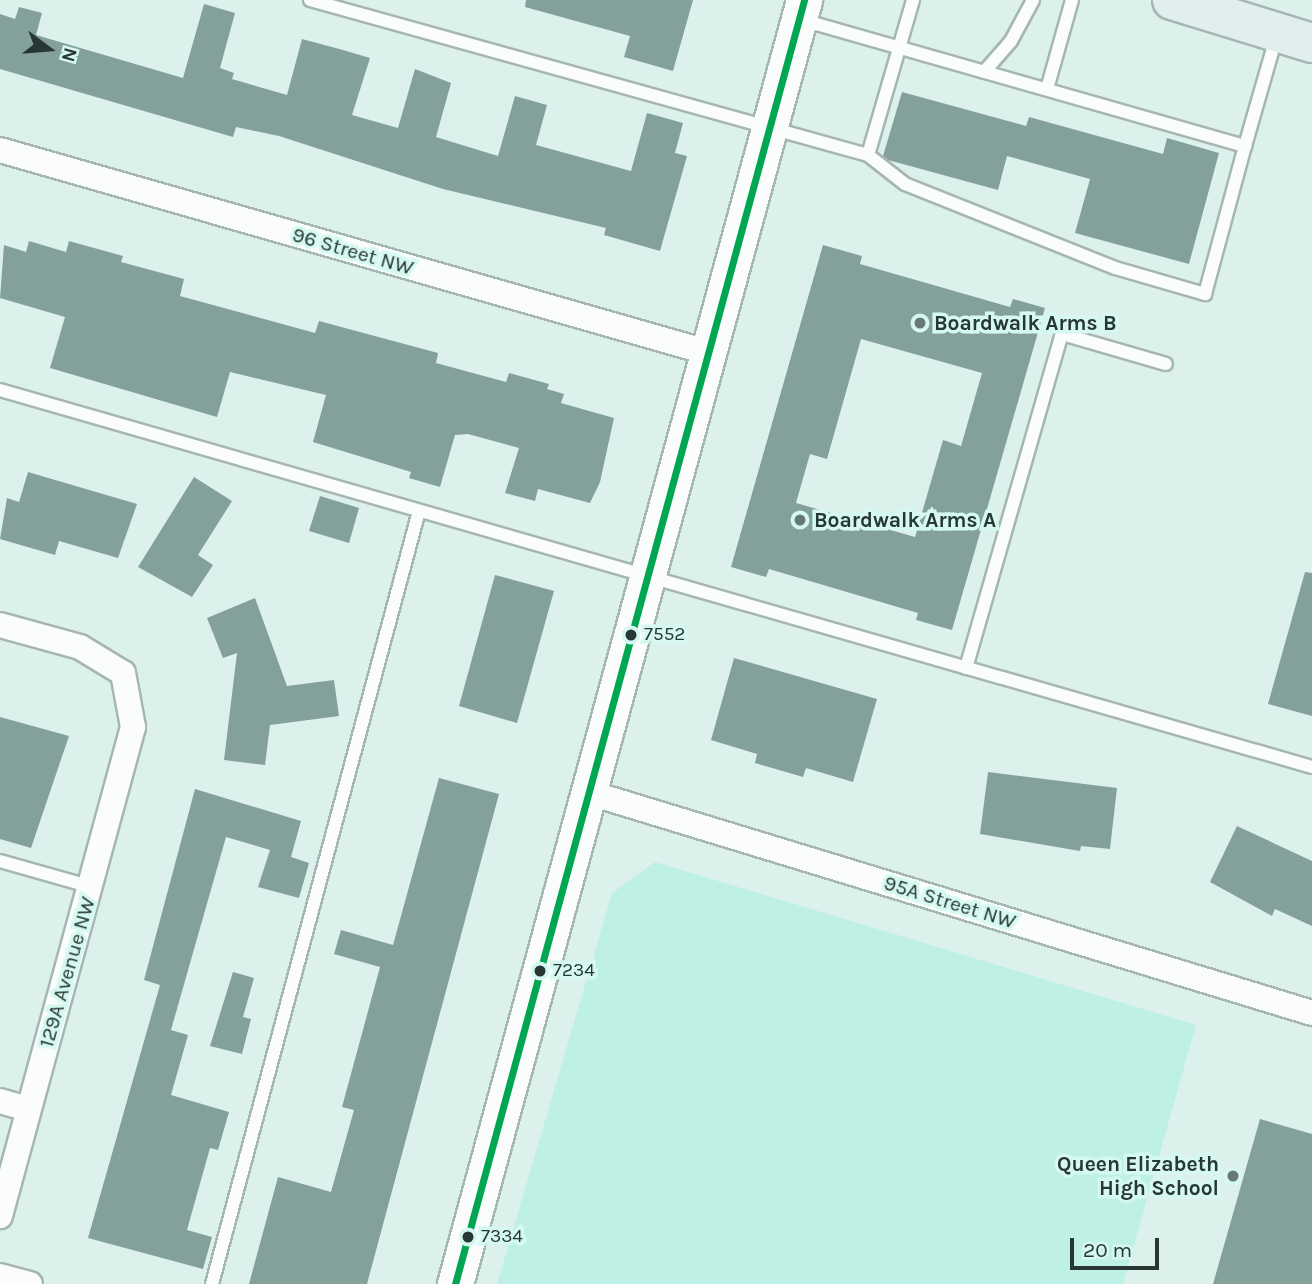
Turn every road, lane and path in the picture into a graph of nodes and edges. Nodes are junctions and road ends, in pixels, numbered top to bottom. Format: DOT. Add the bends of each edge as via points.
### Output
graph roads {
  1 [pos="310,0"];
  2 [pos="913,0"];
  3 [pos="1033,0"];
  4 [pos="1072,0"];
  5 [pos="1172,0"];
  6 [pos="801,10"];
  7 [pos="1295,37"];
  8 [pos="899,48"];
  9 [pos="984,72"];
  10 [pos="1047,89"];
  11 [pos="766,129"];
  12 [pos="1245,146"];
  13 [pos="0,150"];
  14 [pos="868,155"];
  15 [pos="707,352"];
  16 [pos="1166,364"];
  17 [pos="0,390"];
  18 [pos="419,511"];
  19 [pos="645,576"];
  20 [pos="0,625"];
  21 [pos="966,668"];
  22 [pos="1312,767"];
  23 [pos="587,792"];
  24 [pos="0,861"];
  25 [pos="92,887"];
  26 [pos="1312,1013"];
  27 [pos="0,1101"];
  28 [pos="28,1109"];
  29 [pos="0,1216"];
  30 [pos="0,1276"];
  31 [pos="30,1284"];
  32 [pos="212,1284"];
  33 [pos="454,1284"];
  1 -- 11 [label="lane"];
  2 -- 8 [label="lane"];
  3 -- 9 [label="lane" via="1011,41"];
  4 -- 10 [label="lane"];
  5 -- 7 [label="main road"];
  6 -- 8 [label="lane"];
  6 -- 11 [label="street"];
  7 -- 12 [label="lane"];
  8 -- 9 [label="lane"];
  8 -- 14 [label="lane"];
  9 -- 10 [label="lane"];
  10 -- 12 [label="lane"];
  11 -- 14 [label="lane"];
  11 -- 15 [label="street"];
  12 -- 14 [label="lane" via="1205,294 1115,268 905,184"];
  13 -- 15 [label="street, 96 Street NW"];
  15 -- 19 [label="street"];
  16 -- 21 [label="lane" via="1062,334"];
  17 -- 18 [label="lane"];
  18 -- 19 [label="lane"];
  18 -- 32 [label="lane"];
  19 -- 21 [label="lane"];
  19 -- 23 [label="street"];
  20 -- 25 [label="street, 129A Avenue NW" via="80,647 123,673 133,727"];
  21 -- 22 [label="lane"];
  23 -- 26 [label="street, 95A Street NW"];
  23 -- 33 [label="street"];
  24 -- 25 [label="lane"];
  25 -- 28 [label="street, 129A Avenue NW"];
  27 -- 28 [label="street"];
  28 -- 29 [label="street, 129A Avenue NW"];
  30 -- 31 [label="street"];
}
